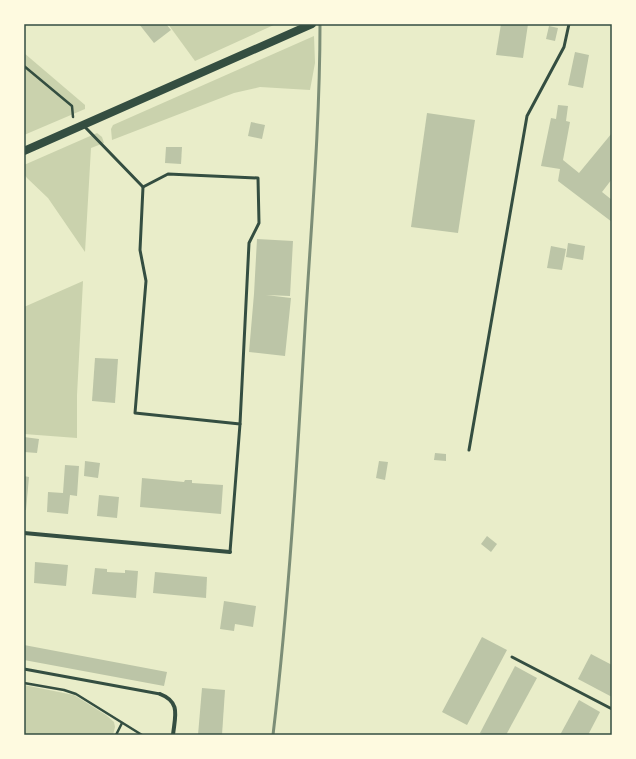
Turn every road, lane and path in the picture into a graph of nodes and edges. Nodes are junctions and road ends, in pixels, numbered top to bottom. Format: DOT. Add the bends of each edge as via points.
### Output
graph roads {
  1 [pos="312,24"];
  2 [pos="568,24"];
  3 [pos="24,66"];
  4 [pos="84,126"];
  5 [pos="74,129"];
  6 [pos="24,151"];
  7 [pos="143,187"];
  8 [pos="240,424"];
  9 [pos="469,450"];
  10 [pos="24,533"];
  11 [pos="230,552"];
  12 [pos="512,657"];
  13 [pos="24,669"];
  14 [pos="24,683"];
  15 [pos="160,694"];
  16 [pos="612,709"];
  17 [pos="122,723"];
  18 [pos="116,735"];
  19 [pos="142,735"];
  20 [pos="173,735"];
  1 -- 4 [label="main road"];
  2 -- 9 [label="lane" via="564,47 527,116"];
  3 -- 5 [label="path" via="72,106"];
  4 -- 5 [label="main road"];
  4 -- 7 [label="lane"];
  5 -- 6 [label="main road"];
  7 -- 8 [label="lane" via="140,250 146,281 135,413"];
  7 -- 8 [label="lane" via="168,174 258,178 259,223 249,243"];
  8 -- 11 [label="lane"];
  10 -- 11 [label="street"];
  12 -- 16 [label="lane"];
  13 -- 15 [label="lane"];
  14 -- 17 [label="path" via="70,692"];
  15 -- 20 [label="street" via="167,697 176,710"];
  17 -- 18 [label="path"];
  17 -- 19 [label="path"];
}
